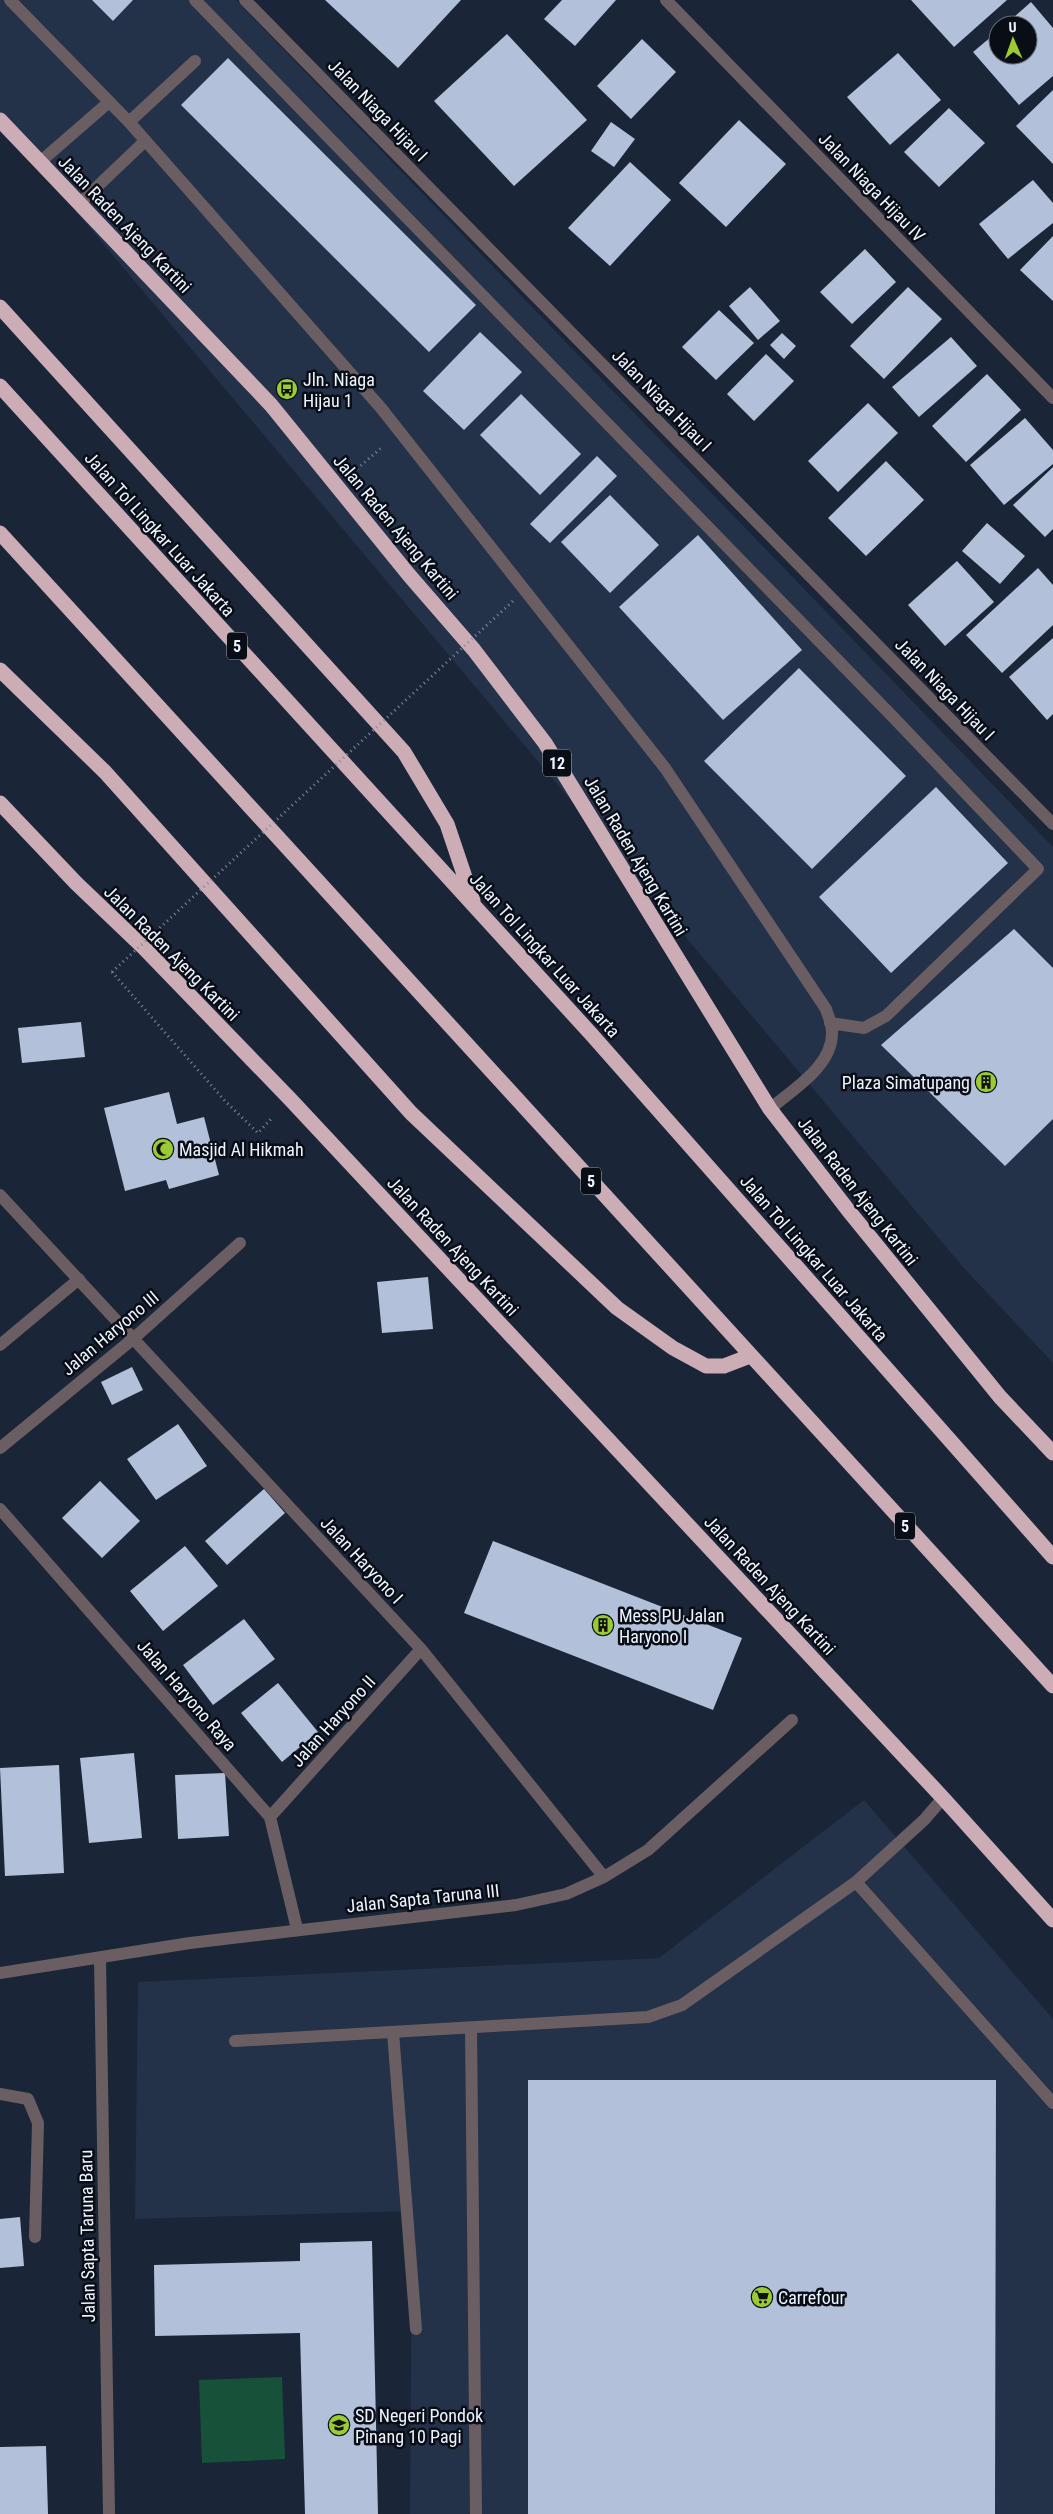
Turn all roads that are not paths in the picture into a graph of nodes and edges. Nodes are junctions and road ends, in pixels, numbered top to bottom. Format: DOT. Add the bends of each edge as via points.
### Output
graph roads {
  1 [pos="10,0"];
  2 [pos="195,0"];
  3 [pos="245,0"];
  4 [pos="666,0"];
  5 [pos="195,62"];
  6 [pos="109,102"];
  7 [pos="0,120"];
  8 [pos="129,122"];
  9 [pos="145,141"];
  10 [pos="40,162"];
  11 [pos="80,204"];
  12 [pos="0,307"];
  13 [pos="0,386"];
  14 [pos="1053,398"];
  15 [pos="0,533"];
  16 [pos="0,670"];
  17 [pos="0,804"];
  18 [pos="1053,824"];
  19 [pos="475,906"];
  20 [pos="830,1023"];
  21 [pos="770,1110"];
  22 [pos="0,1195"];
  23 [pos="240,1244"];
  24 [pos="79,1279"];
  25 [pos="134,1338"];
  26 [pos="0,1345"];
  27 [pos="755,1361"];
  28 [pos="0,1448"];
  29 [pos="1053,1453"];
  30 [pos="0,1509"];
  31 [pos="1053,1557"];
  32 [pos="421,1649"];
  33 [pos="1053,1686"];
  34 [pos="792,1720"];
  35 [pos="943,1798"];
  36 [pos="270,1817"];
  37 [pos="604,1878"];
  38 [pos="856,1882"];
  39 [pos="1053,1920"];
  40 [pos="297,1929"];
  41 [pos="100,1958"];
  42 [pos="0,1973"];
  43 [pos="471,2028"];
  44 [pos="394,2032"];
  45 [pos="234,2041"];
  46 [pos="0,2094"];
  47 [pos="1053,2103"];
  48 [pos="35,2237"];
  49 [pos="416,2329"];
  50 [pos="109,2514"];
  51 [pos="476,2514"];
  1 -- 6 [label="street"];
  2 -- 20 [label="street" via="1038,869 886,1016 864,1028"];
  3 -- 18 [label="street, Jalan Niaga Hijau I"];
  4 -- 14 [label="street, Jalan Niaga Hijau IV"];
  5 -- 8 [label="street"];
  6 -- 8 [label="street"];
  6 -- 10 [label="street"];
  7 -- 10 [label="highway, Jalan Raden Ajeng Kartini / 12"];
  8 -- 9 [label="street"];
  9 -- 11 [label="street"];
  9 -- 20 [label="street" via="381,408 665,768 826,1009"];
  10 -- 11 [label="highway, Jalan Raden Ajeng Kartini / 12"];
  11 -- 21 [label="highway, Jalan Raden Ajeng Kartini / 12" via="271,405 474,650 545,743"];
  12 -- 19 [label="highway" via="404,752 447,824"];
  13 -- 19 [label="highway, Jalan Tol Lingkar Luar Jakarta / 5"];
  15 -- 27 [label="highway, 5"];
  16 -- 27 [label="highway" via="105,772 411,1113 617,1308 672,1348 706,1366"];
  17 -- 35 [label="highway, Jalan Raden Ajeng Kartini" via="290,1099"];
  19 -- 31 [label="highway, Jalan Tol Lingkar Luar Jakarta / 5"];
  20 -- 21 [label="street" via="832,1032 828,1055"];
  21 -- 29 [label="highway, Jalan Raden Ajeng Kartini / 12" via="1000,1397"];
  22 -- 24 [label="street, Jalan Haryono I"];
  23 -- 25 [label="street, Jalan Haryono III"];
  24 -- 25 [label="street, Jalan Haryono I"];
  24 -- 26 [label="street"];
  25 -- 28 [label="street, Jalan Haryono III"];
  25 -- 32 [label="street, Jalan Haryono I"];
  27 -- 33 [label="highway, 5"];
  30 -- 36 [label="street, Jalan Haryono Raya"];
  32 -- 36 [label="street, Jalan Haryono II"];
  32 -- 37 [label="street, Jalan Haryono I"];
  34 -- 37 [label="street, Jalan Sapta Taruna III" via="648,1850"];
  35 -- 38 [label="street" via="924,1820"];
  35 -- 39 [label="highway, Jalan Raden Ajeng Kartini"];
  36 -- 40 [label="street, Jalan Haryono Raya"];
  37 -- 40 [label="street, Jalan Sapta Taruna III" via="566,1894 516,1905"];
  38 -- 43 [label="street" via="682,2005 648,2017"];
  38 -- 47 [label="street"];
  40 -- 41 [label="street, Jalan Sapta Taruna III"];
  41 -- 42 [label="street, Jalan Sapta Taruna III"];
  41 -- 50 [label="street, Jalan Sapta Taruna Baru"];
  43 -- 44 [label="street"];
  43 -- 51 [label="street"];
  44 -- 45 [label="street"];
  44 -- 49 [label="street"];
  46 -- 48 [label="street" via="28,2099 38,2123"];
}
